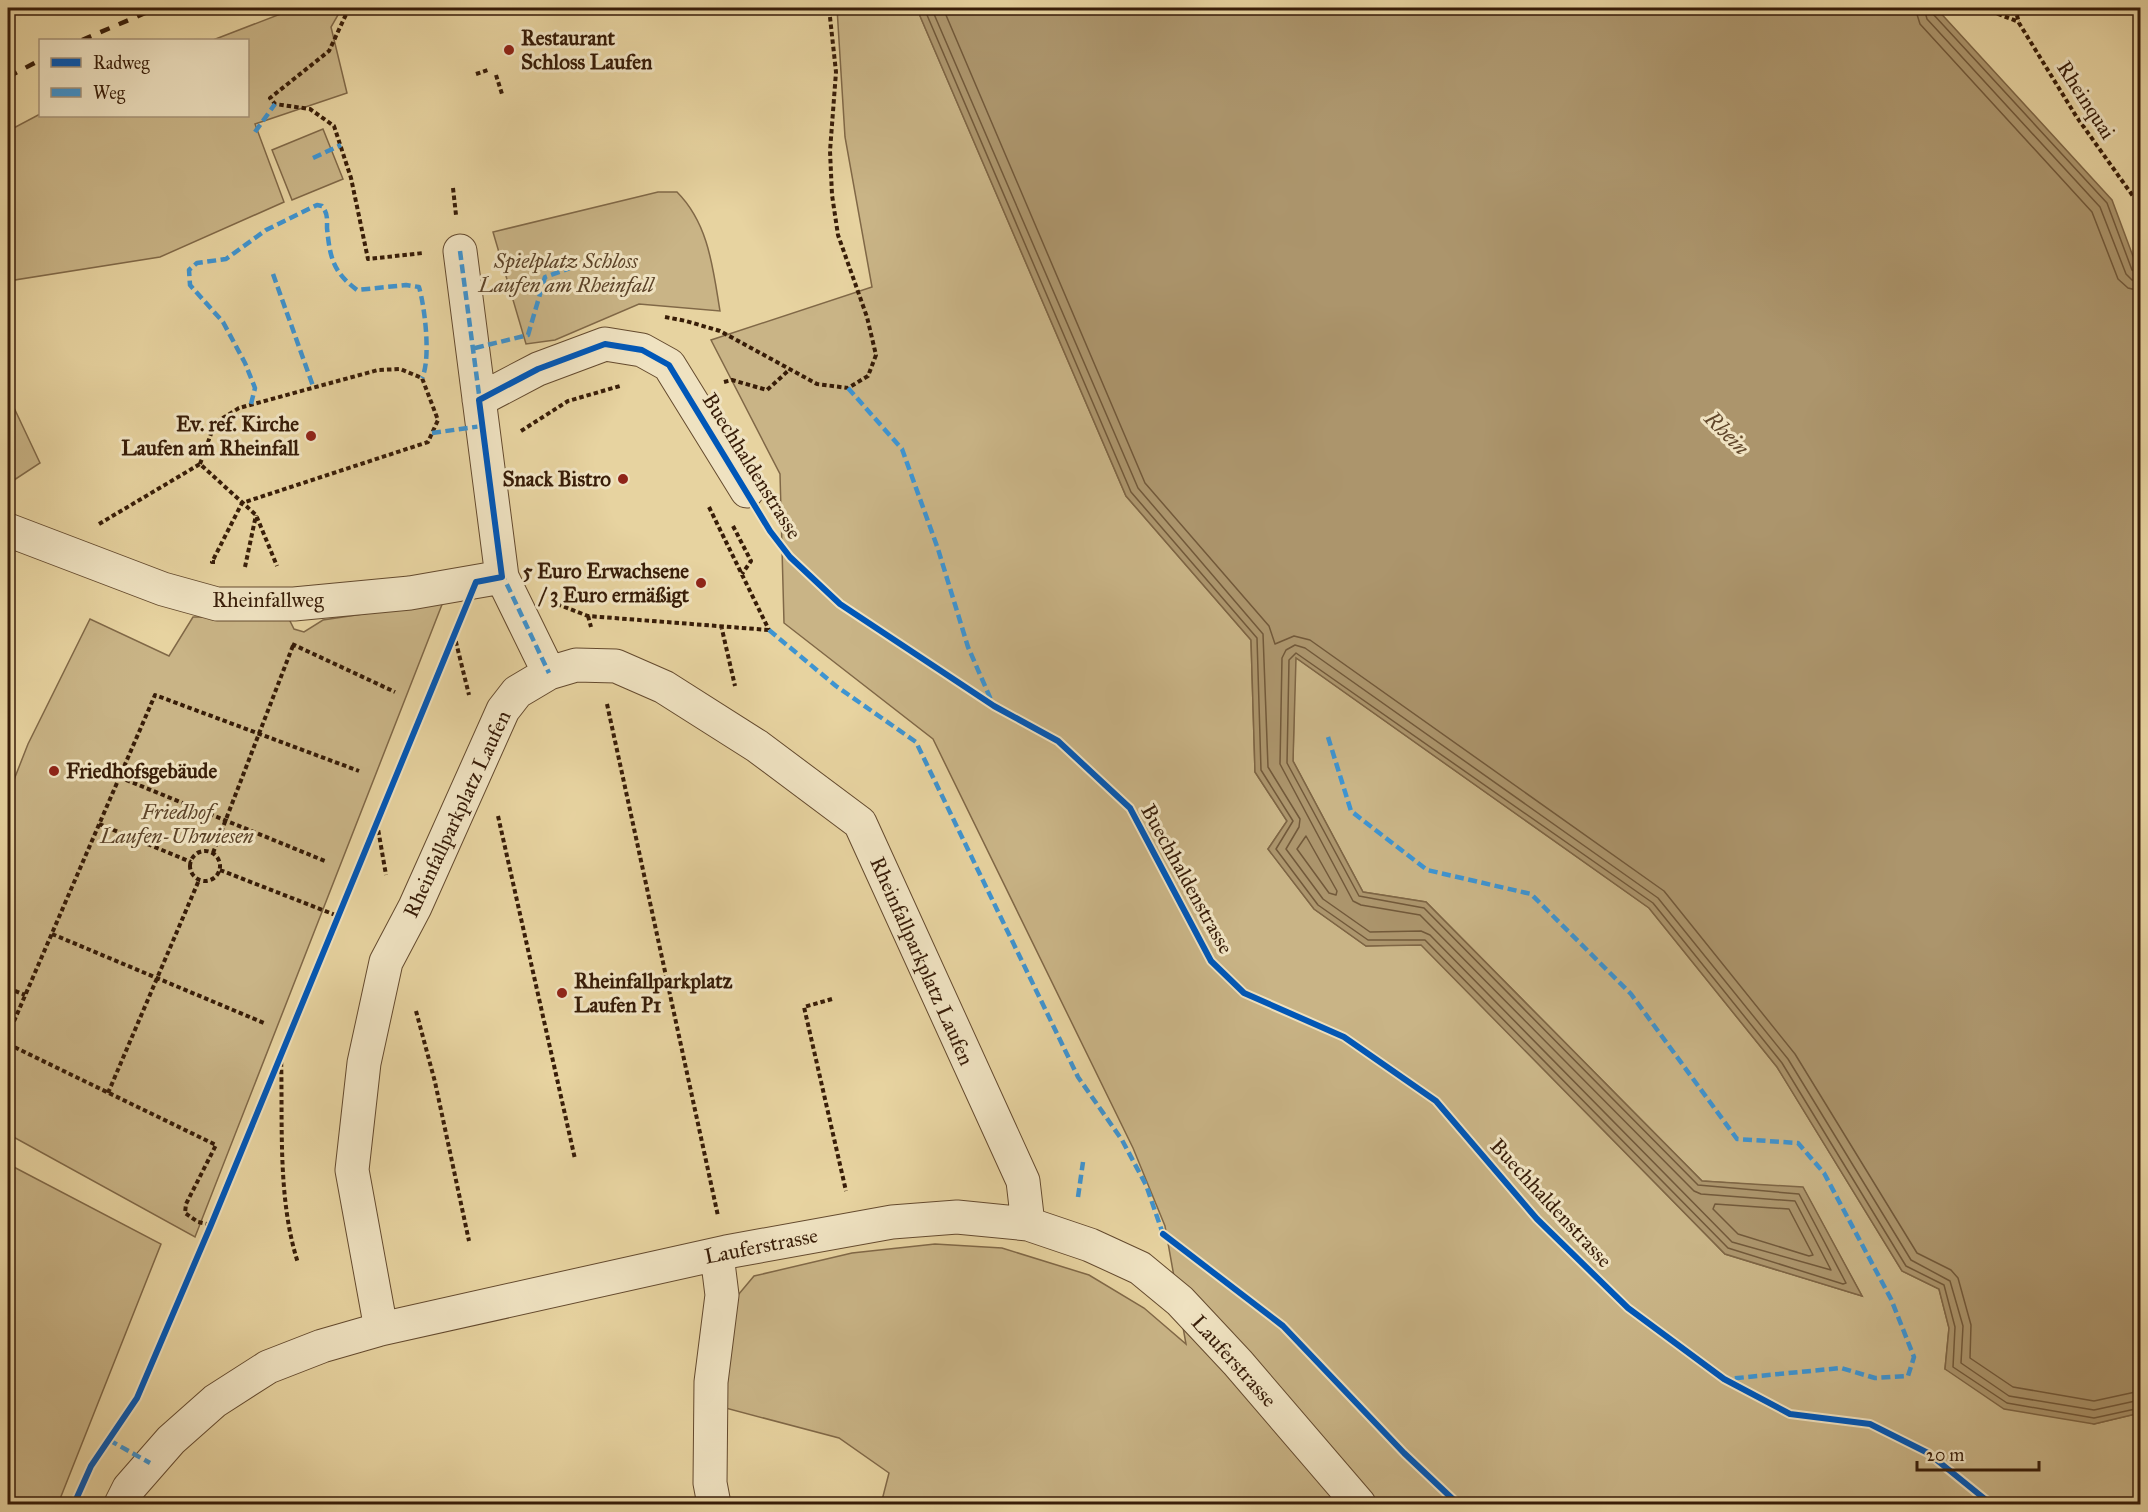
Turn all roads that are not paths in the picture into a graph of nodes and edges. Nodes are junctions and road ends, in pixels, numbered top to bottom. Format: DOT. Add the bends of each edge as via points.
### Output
graph roads {
  1 [pos="449,241"];
  2 [pos="479,400"];
  3 [pos="747,491"];
  4 [pos="8,530"];
  5 [pos="502,577"];
  6 [pos="549,673"];
  7 [pos="1028,1224"];
  8 [pos="721,1253"];
  9 [pos="381,1329"];
  10 [pos="121,1504"];
  11 [pos="714,1504"];
  12 [pos="1359,1504"];
  1 -- 2 [label="street"];
  2 -- 3 [label="street, Buechhaldenstrasse" via="538,369 605,344 642,350 669,365"];
  2 -- 5 [label="street"];
  4 -- 5 [label="street, Rheinfallweg" via="163,589 216,604 294,604 410,593"];
  5 -- 6 [label="street"];
  6 -- 7 [label="street, Rheinfallparkplatz Laufen" via="576,665 616,666 664,687 747,740 860,823 1023,1181"];
  6 -- 9 [label="street, Rheinfallparkplatz Laufen" via="517,692 503,710 415,907 386,962 364,1063 352,1170"];
  7 -- 8 [label="street, Lauferstrasse" via="957,1217 892,1222"];
  7 -- 12 [label="street, Lauferstrasse" via="1090,1245 1140,1268 1180,1301"];
  8 -- 9 [label="street, Lauferstrasse"];
  8 -- 11 [label="street" via="722,1295 711,1382 710,1483"];
  9 -- 10 [label="street, Lauferstrasse" via="321,1346 268,1367 215,1401 171,1440 129,1488"];
}
